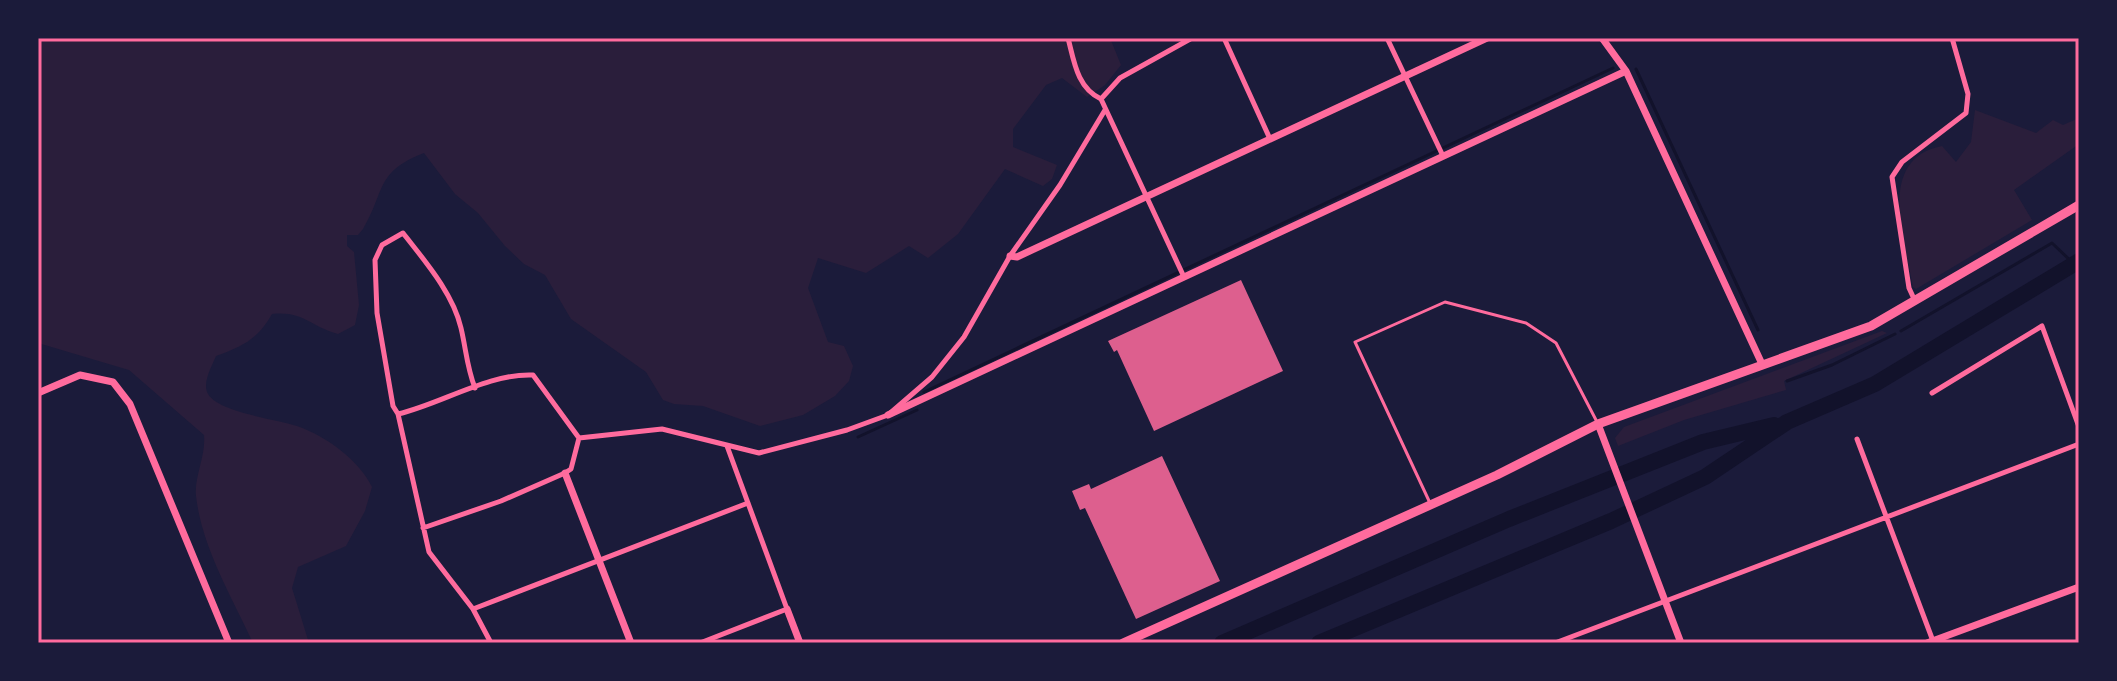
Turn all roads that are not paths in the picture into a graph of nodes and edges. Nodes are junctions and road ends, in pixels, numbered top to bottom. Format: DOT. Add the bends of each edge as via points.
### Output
graph roads {
  1 [pos="1068,38"];
  2 [pos="1192,38"];
  3 [pos="1224,38"];
  4 [pos="1387,38"];
  5 [pos="1487,38"];
  6 [pos="1602,38"];
  7 [pos="1952,38"];
  8 [pos="1626,71"];
  9 [pos="1405,77"];
  10 [pos="1101,99"];
  11 [pos="1105,110"];
  12 [pos="1271,140"];
  13 [pos="1443,156"];
  14 [pos="1146,198"];
  15 [pos="2079,205"];
  16 [pos="1010,256"];
  17 [pos="1185,278"];
  18 [pos="1915,302"];
  19 [pos="1762,364"];
  20 [pos="475,388"];
  21 [pos="38,393"];
  22 [pos="1932,393"];
  23 [pos="398,414"];
  24 [pos="888,415"];
  25 [pos="1598,424"];
  26 [pos="2079,427"];
  27 [pos="579,438"];
  28 [pos="1857,439"];
  29 [pos="2079,444"];
  30 [pos="727,445"];
  31 [pos="565,473"];
  32 [pos="748,503"];
  33 [pos="1431,505"];
  34 [pos="1886,518"];
  35 [pos="423,528"];
  36 [pos="600,562"];
  37 [pos="2079,587"];
  38 [pos="1665,600"];
  39 [pos="473,609"];
  40 [pos="787,609"];
  41 [pos="1931,642"];
  42 [pos="229,643"];
  43 [pos="491,643"];
  44 [pos="631,643"];
  45 [pos="700,643"];
  46 [pos="800,643"];
  47 [pos="1123,643"];
  48 [pos="1555,643"];
  49 [pos="1681,643"];
  1 -- 10 [label="street" via="1079,76"];
  2 -- 10 [label="street" via="1120,78"];
  3 -- 12 [label="street"];
  4 -- 9 [label="street"];
  5 -- 9 [label="street"];
  6 -- 8 [label="street"];
  7 -- 18 [label="street" via="1968,94 1966,113 1902,162 1892,177"];
  8 -- 13 [label="street"];
  8 -- 19 [label="street"];
  9 -- 12 [label="street"];
  9 -- 13 [label="street"];
  10 -- 11 [label="street"];
  11 -- 14 [label="street"];
  11 -- 16 [label="street"];
  12 -- 14 [label="street"];
  13 -- 17 [label="street"];
  14 -- 16 [label="street"];
  14 -- 17 [label="street"];
  15 -- 18 [label="main road"];
  16 -- 24 [label="street" via="964,337 932,377"];
  17 -- 24 [label="street"];
  18 -- 19 [label="main road" via="1871,326"];
  19 -- 25 [label="main road"];
  20 -- 23 [label="street"];
  20 -- 23 [label="street" via="454,311 437,278 400,232 382,245 375,260 377,313"];
  20 -- 27 [label="street" via="517,374 533,375"];
  21 -- 42 [label="street" via="80,375 113,382 130,404"];
  22 -- 26 [label="street" via="2042,326"];
  23 -- 35 [label="street"];
  24 -- 30 [label="street" via="759,453"];
  25 -- 33 [label="main road"];
  25 -- 33 [label="lane" via="1556,343 1526,323 1445,302 1355,342"];
  25 -- 38 [label="street"];
  27 -- 30 [label="street" via="662,429"];
  27 -- 31 [label="street" via="571,469"];
  28 -- 34 [label="street"];
  29 -- 34 [label="street"];
  30 -- 32 [label="street"];
  31 -- 35 [label="street"];
  31 -- 36 [label="street"];
  32 -- 36 [label="street"];
  32 -- 40 [label="street"];
  33 -- 47 [label="main road"];
  34 -- 38 [label="street"];
  34 -- 41 [label="street"];
  35 -- 39 [label="street" via="434,561"];
  36 -- 39 [label="street"];
  36 -- 44 [label="street"];
  37 -- 41 [label="street"];
  38 -- 48 [label="street"];
  38 -- 49 [label="street"];
  39 -- 43 [label="street"];
  40 -- 45 [label="street"];
  40 -- 46 [label="street"];
}
